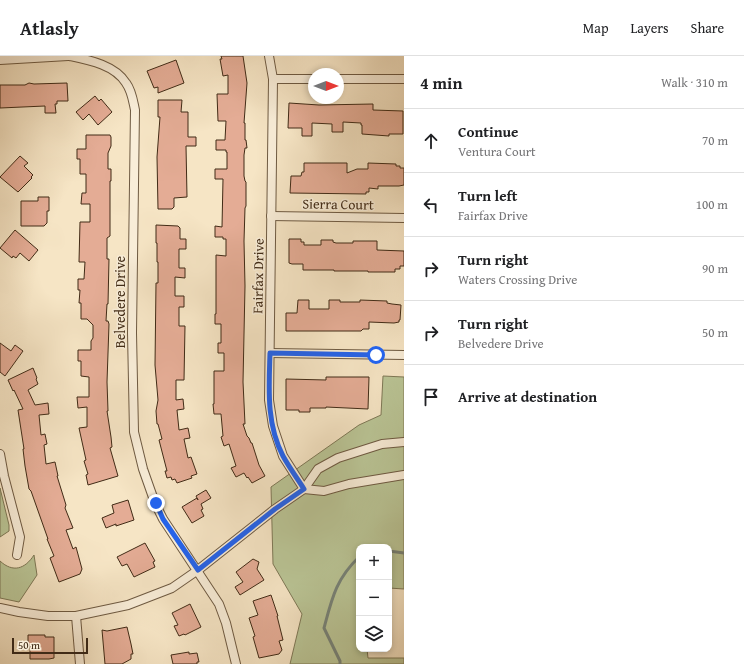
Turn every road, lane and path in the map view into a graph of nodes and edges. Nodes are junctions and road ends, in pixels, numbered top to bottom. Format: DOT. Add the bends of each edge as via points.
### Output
graph roads {
  1 [pos="69,56"];
  2 [pos="268,56"];
  3 [pos="0,60"];
  4 [pos="273,79"];
  5 [pos="308,79"];
  6 [pos="344,79"];
  7 [pos="404,80"];
  8 [pos="271,216"];
  9 [pos="404,218"];
  10 [pos="270,353"];
  11 [pos="404,355"];
  12 [pos="404,442"];
  13 [pos="0,454"];
  14 [pos="404,475"];
  15 [pos="304,489"];
  16 [pos="17,555"];
  17 [pos="198,570"];
  18 [pos="0,608"];
  19 [pos="76,616"];
  20 [pos="80,664"];
  21 [pos="236,664"];
  1 -- 3 [label="street, Belvedere Drive"];
  1 -- 17 [label="street, Belvedere Drive" via="95,62 118,74 131,94 135,110 132,333 134,432 143,469 163,519"];
  2 -- 4 [label="street, Fairfax Drive"];
  4 -- 5 [label="street"];
  4 -- 8 [label="street, Fairfax Drive"];
  6 -- 7 [label="street"];
  8 -- 9 [label="street, Sierra Court"];
  8 -- 10 [label="street, Fairfax Drive"];
  10 -- 11 [label="street"];
  10 -- 15 [label="street, Fairfax Drive" via="269,400 275,433 283,456"];
  12 -- 15 [label="street" via="382,444 338,458 318,469"];
  13 -- 16 [label="street" via="20,537"];
  14 -- 15 [label="street" via="324,491"];
  15 -- 17 [label="street"];
  17 -- 19 [label="street" via="172,588 128,605"];
  17 -- 21 [label="street, Belvedere Drive" via="219,604"];
  18 -- 19 [label="street" via="48,616"];
  19 -- 20 [label="street"];
}
